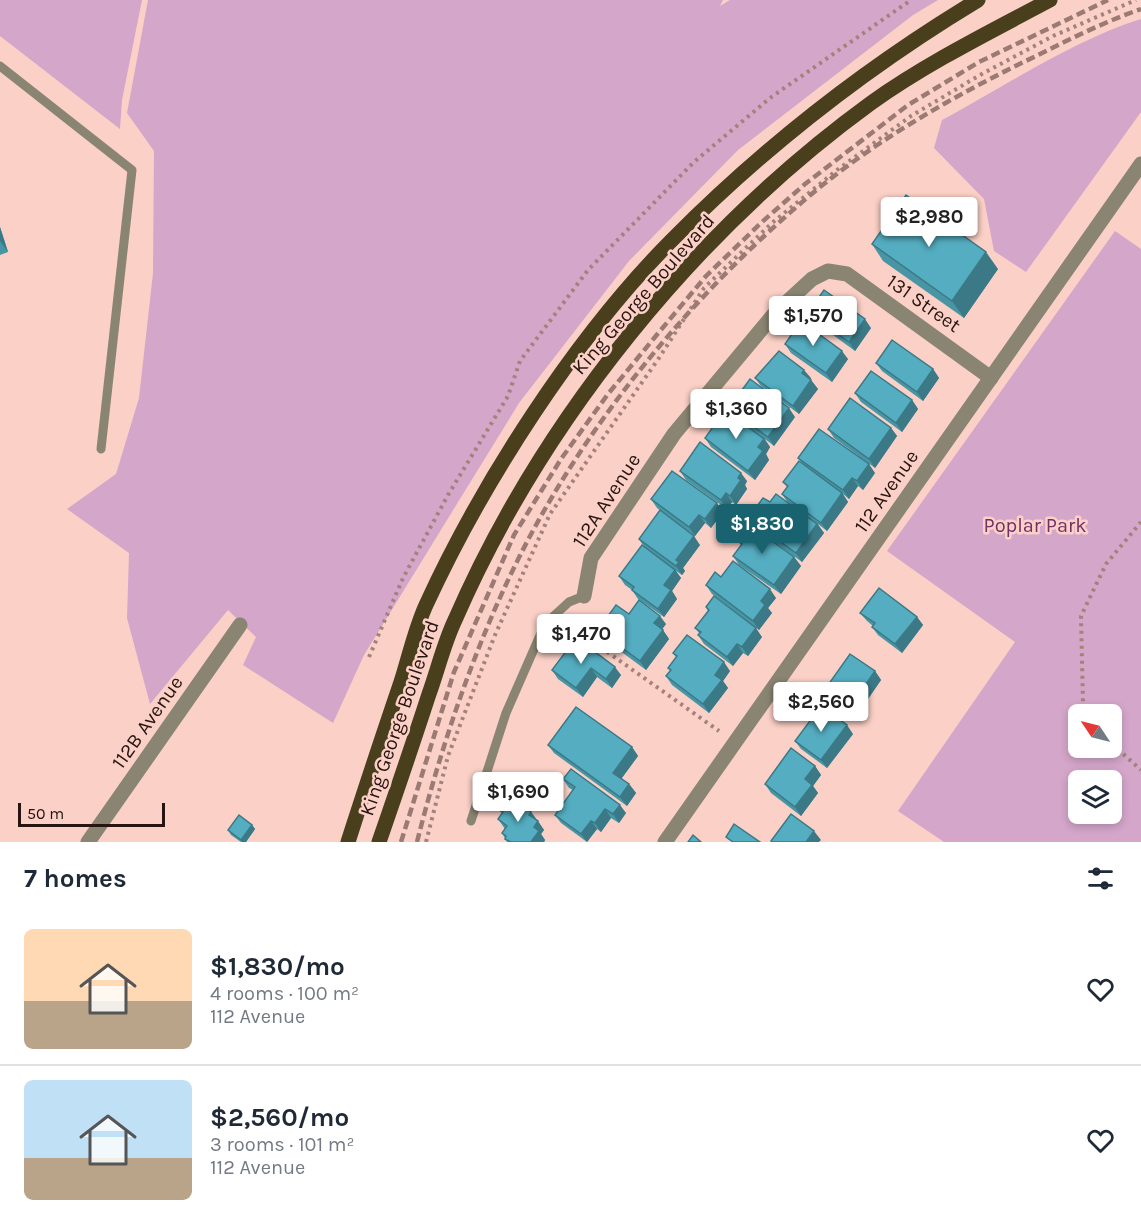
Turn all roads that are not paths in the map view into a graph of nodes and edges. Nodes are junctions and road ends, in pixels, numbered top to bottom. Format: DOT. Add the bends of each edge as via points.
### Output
graph roads {
  1 [pos="978,0"];
  2 [pos="1050,0"];
  3 [pos="0,66"];
  4 [pos="1141,164"];
  5 [pos="828,271"];
  6 [pos="991,378"];
  7 [pos="101,449"];
  8 [pos="584,596"];
  9 [pos="240,625"];
  10 [pos="471,820"];
  11 [pos="88,842"];
  12 [pos="348,842"];
  13 [pos="379,842"];
  14 [pos="665,842"];
  1 -- 12 [label="main road, King George Boulevard" via="931,29 798,126 669,243 601,322 504,459 426,607"];
  2 -- 13 [label="main road, King George Boulevard" via="948,55 873,102 814,147 750,203 626,340 572,411 486,552 453,622"];
  3 -- 7 [label="lane" via="132,170"];
  4 -- 6 [label="street, 112 Avenue"];
  5 -- 6 [label="street, 131 Street" via="847,274"];
  5 -- 8 [label="street, 112A Avenue" via="812,279 775,313 674,434 591,558"];
  6 -- 14 [label="street, 112 Avenue"];
  8 -- 10 [label="lane, 112A Avenue" via="569,602 545,624 507,713"];
  9 -- 11 [label="street, 112B Avenue"];
}
